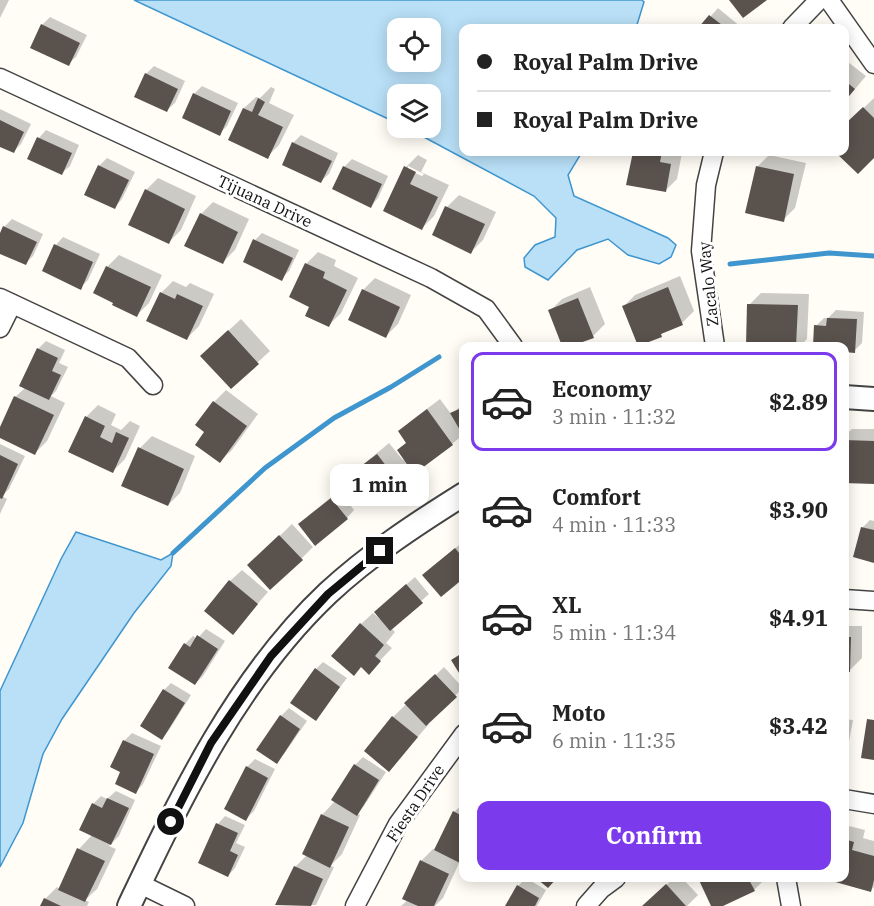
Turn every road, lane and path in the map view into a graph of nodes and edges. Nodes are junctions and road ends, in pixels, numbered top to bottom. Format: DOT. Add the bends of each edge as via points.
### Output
graph roads {
  1 [pos="819,0"];
  2 [pos="829,0"];
  3 [pos="796,24"];
  4 [pos="846,24"];
  5 [pos="849,28"];
  6 [pos="874,64"];
  7 [pos="0,78"];
  8 [pos="713,156"];
  9 [pos="6,301"];
  10 [pos="0,328"];
  11 [pos="510,342"];
  12 [pos="714,342"];
  13 [pos="153,384"];
  14 [pos="849,397"];
  15 [pos="874,399"];
  16 [pos="459,497"];
  17 [pos="849,599"];
  18 [pos="874,601"];
  19 [pos="459,741"];
  20 [pos="849,800"];
  21 [pos="874,804"];
  22 [pos="611,882"];
  23 [pos="787,882"];
  24 [pos="140,884"];
  25 [pos="129,906"];
  26 [pos="185,906"];
  27 [pos="355,906"];
  28 [pos="586,906"];
  29 [pos="790,906"];
  1 -- 3 [label="street"];
  2 -- 4 [label="street"];
  5 -- 6 [label="street"];
  7 -- 11 [label="street, Tijuana Drive" via="431,278 486,309"];
  8 -- 12 [label="street, Zacalo Way" via="706,185 701,251"];
  9 -- 10 [label="street"];
  9 -- 13 [label="street" via="128,358"];
  14 -- 15 [label="street"];
  16 -- 24 [label="street" via="398,536 328,594 271,656 211,743"];
  17 -- 18 [label="street"];
  19 -- 27 [label="street, Fiesta Drive" via="398,824"];
  20 -- 21 [label="street"];
  22 -- 28 [label="street"];
  23 -- 29 [label="street"];
  24 -- 25 [label="street"];
  24 -- 26 [label="street"];
}
